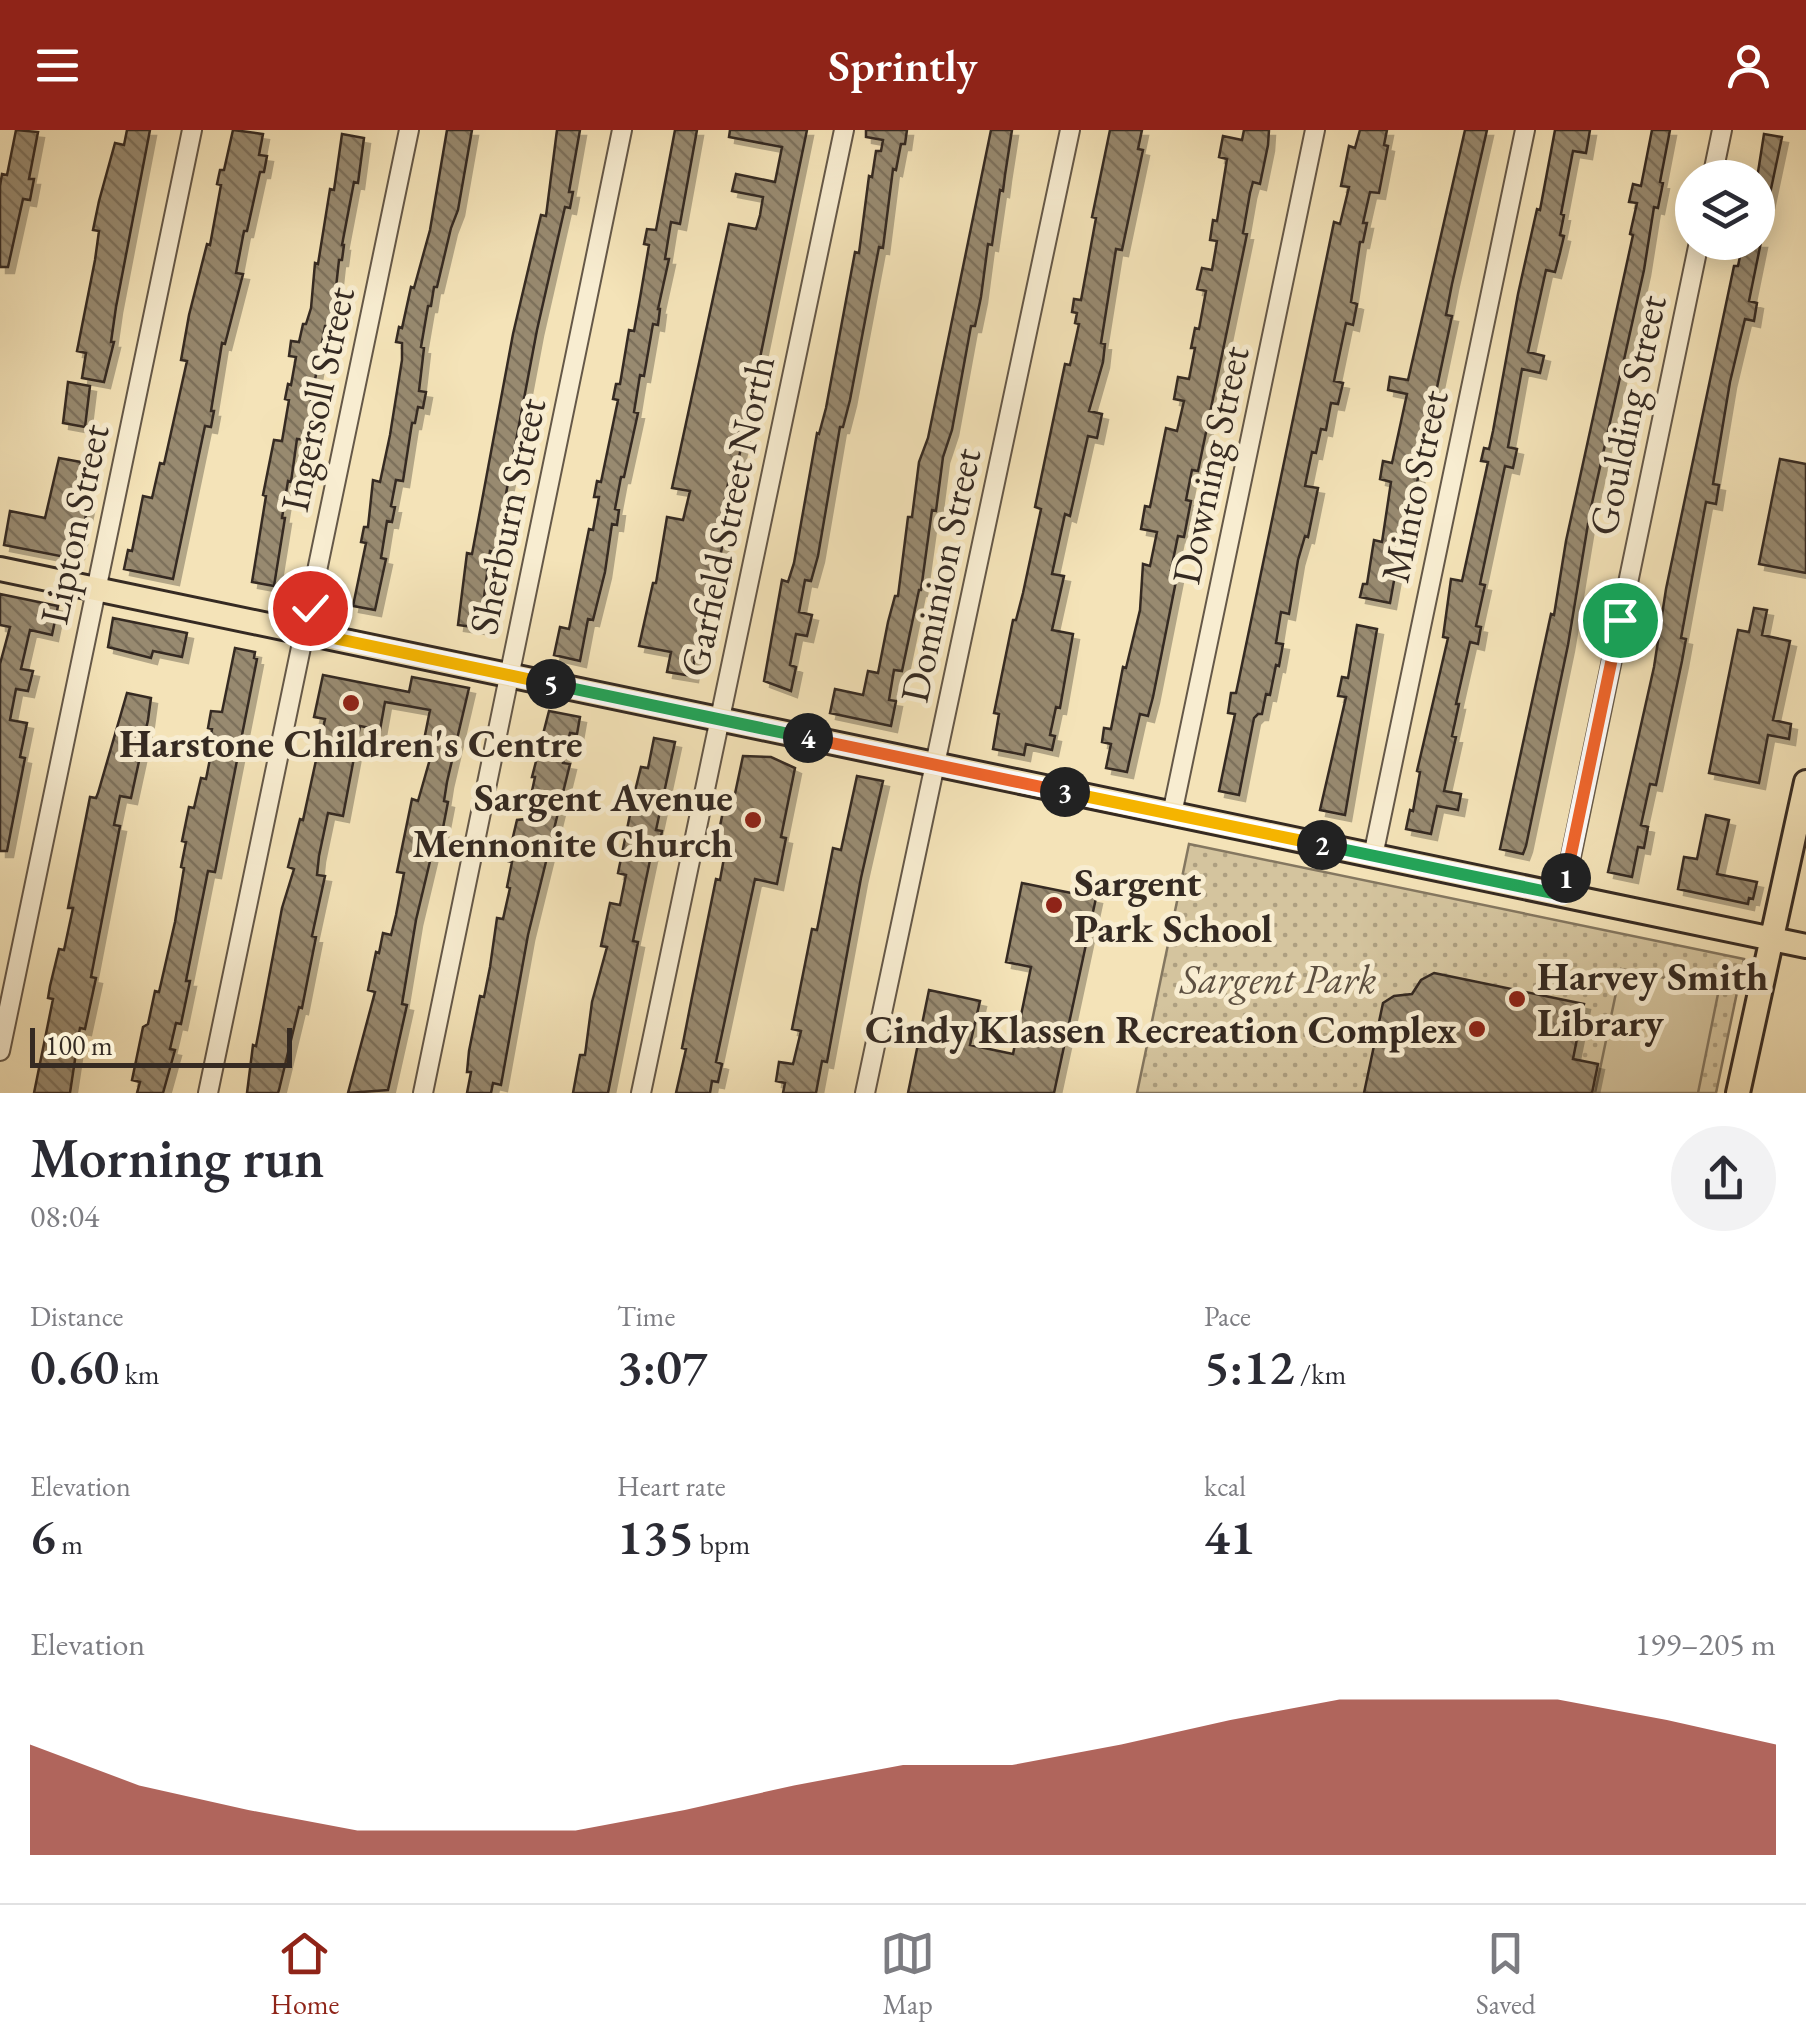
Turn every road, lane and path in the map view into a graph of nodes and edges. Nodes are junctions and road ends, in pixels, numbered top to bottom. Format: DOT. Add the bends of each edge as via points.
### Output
graph roads {
  1 [pos="192,130"];
  2 [pos="409,130"];
  3 [pos="622,130"];
  4 [pos="844,130"];
  5 [pos="1070,130"];
  6 [pos="1315,130"];
  7 [pos="1525,130"];
  8 [pos="1722,130"];
  9 [pos="1716,160"];
  10 [pos="1695,260"];
  11 [pos="0,569"];
  12 [pos="96,589"];
  13 [pos="305,632"];
  14 [pos="510,675"];
  15 [pos="720,719"];
  16 [pos="936,764"];
  17 [pos="1806,782"];
  18 [pos="1172,814"];
  19 [pos="1373,856"];
  20 [pos="1562,895"];
  21 [pos="1773,939"];
  22 [pos="1806,946"];
  23 [pos="0,1050"];
  24 [pos="208,1093"];
  25 [pos="422,1093"];
  26 [pos="641,1093"];
  27 [pos="864,1093"];
  28 [pos="1738,1093"];
  1 -- 12 [label="street, Lipton Street"];
  2 -- 13 [label="street, Ingersoll Street"];
  3 -- 14 [label="street, Sherburn Street"];
  4 -- 15 [label="street, Garfield Street North"];
  5 -- 16 [label="street, Dominion Street"];
  6 -- 18 [label="street, Downing Street"];
  7 -- 19 [label="street, Minto Street"];
  8 -- 9 [label="street"];
  10 -- 20 [label="street, Goulding Street"];
  11 -- 12 [label="main road"];
  12 -- 13 [label="main road"];
  12 -- 23 [label="street, Lipton Street"];
  13 -- 14 [label="main road"];
  13 -- 24 [label="street, Ingersoll Street"];
  14 -- 15 [label="main road"];
  14 -- 25 [label="street, Sherburn Street"];
  15 -- 16 [label="main road"];
  15 -- 26 [label="street, Garfield Street North"];
  16 -- 18 [label="main road"];
  16 -- 27 [label="street, Dominion Street"];
  17 -- 21 [label="main road"];
  18 -- 19 [label="main road"];
  19 -- 20 [label="main road"];
  20 -- 21 [label="main road"];
  21 -- 22 [label="main road"];
  21 -- 28 [label="main road"];
}
